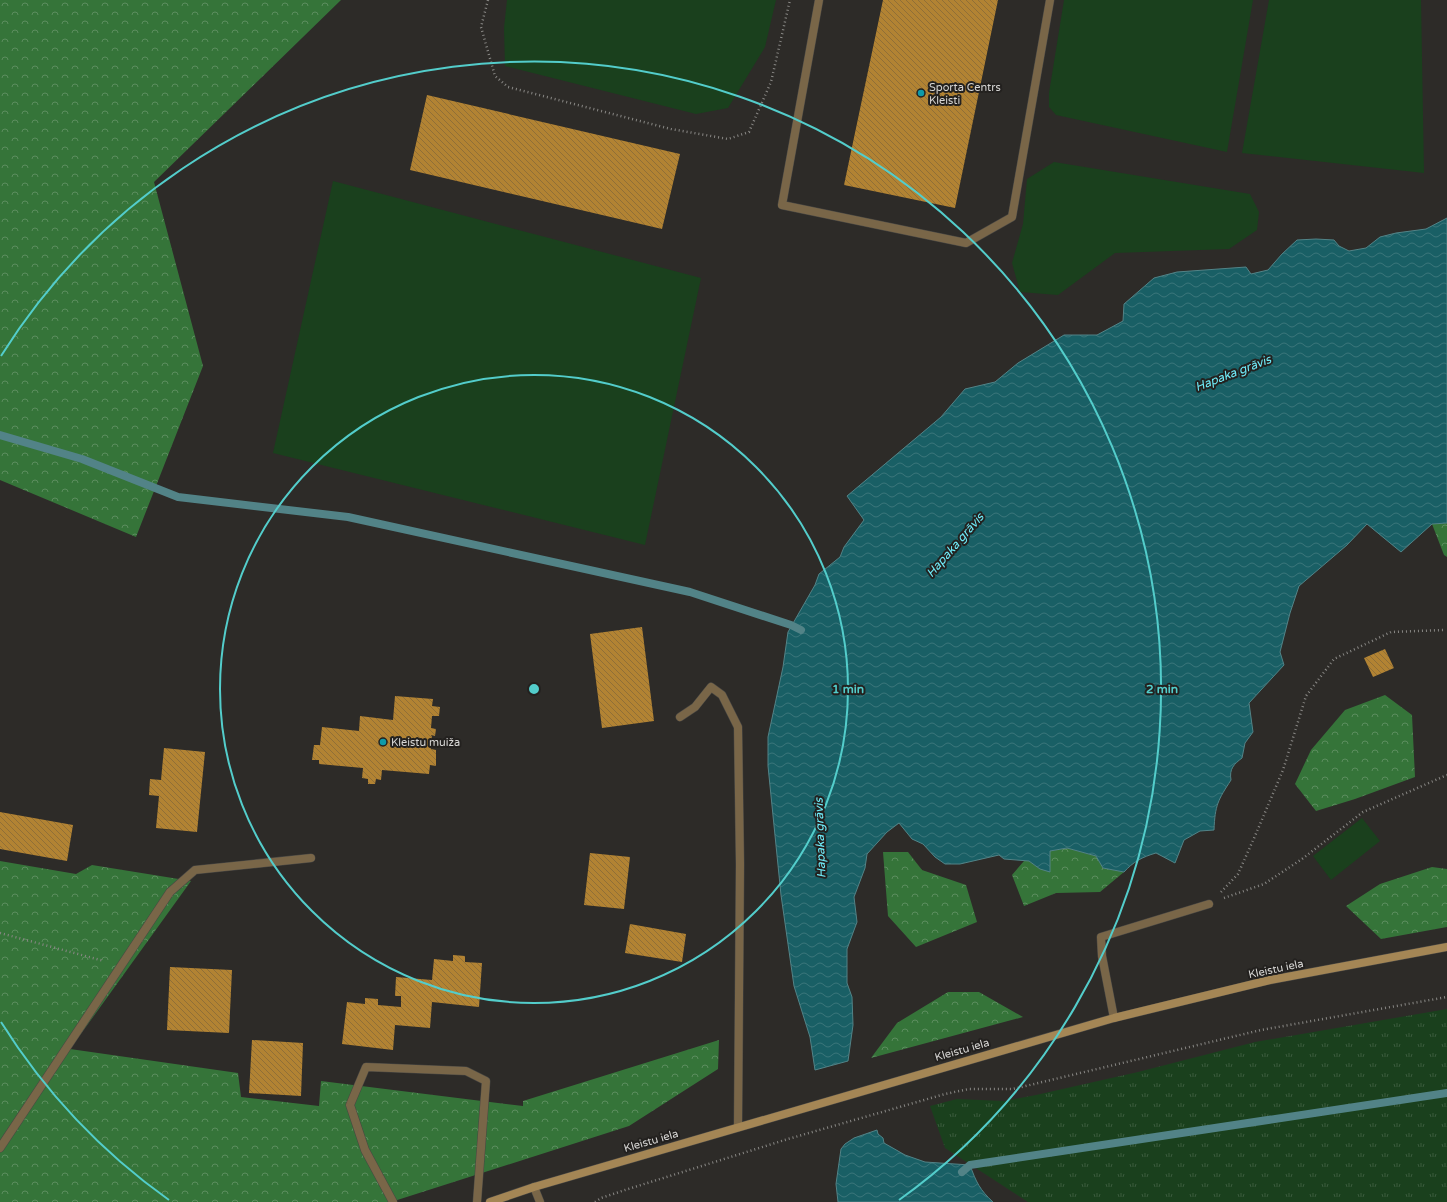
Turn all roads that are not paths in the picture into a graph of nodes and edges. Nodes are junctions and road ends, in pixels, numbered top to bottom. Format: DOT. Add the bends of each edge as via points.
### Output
graph roads {
  1 [pos="819,0"];
  2 [pos="1050,0"];
  3 [pos="680,717"];
  4 [pos="311,858"];
  5 [pos="1209,904"];
  6 [pos="1447,947"];
  7 [pos="1114,1018"];
  8 [pos="738,1127"];
  9 [pos="0,1148"];
  10 [pos="534,1187"];
  11 [pos="393,1202"];
  12 [pos="477,1202"];
  13 [pos="490,1202"];
  14 [pos="540,1202"];
  1 -- 2 [label="street" via="782,205 966,243 1012,217"];
  3 -- 8 [label="street" via="695,707 711,687 722,695 738,727"];
  4 -- 9 [label="street" via="195,870 170,892"];
  5 -- 7 [label="street" via="1101,937 1102,956"];
  6 -- 7 [label="main road, Kleistu iela" via="1270,980"];
  7 -- 8 [label="main road, Kleistu iela"];
  8 -- 10 [label="main road, Kleistu iela"];
  10 -- 13 [label="main road, Kleistu iela"];
  10 -- 14 [label="street"];
  11 -- 12 [label="street" via="365,1150 350,1105 366,1066 466,1071 486,1081"];
}
